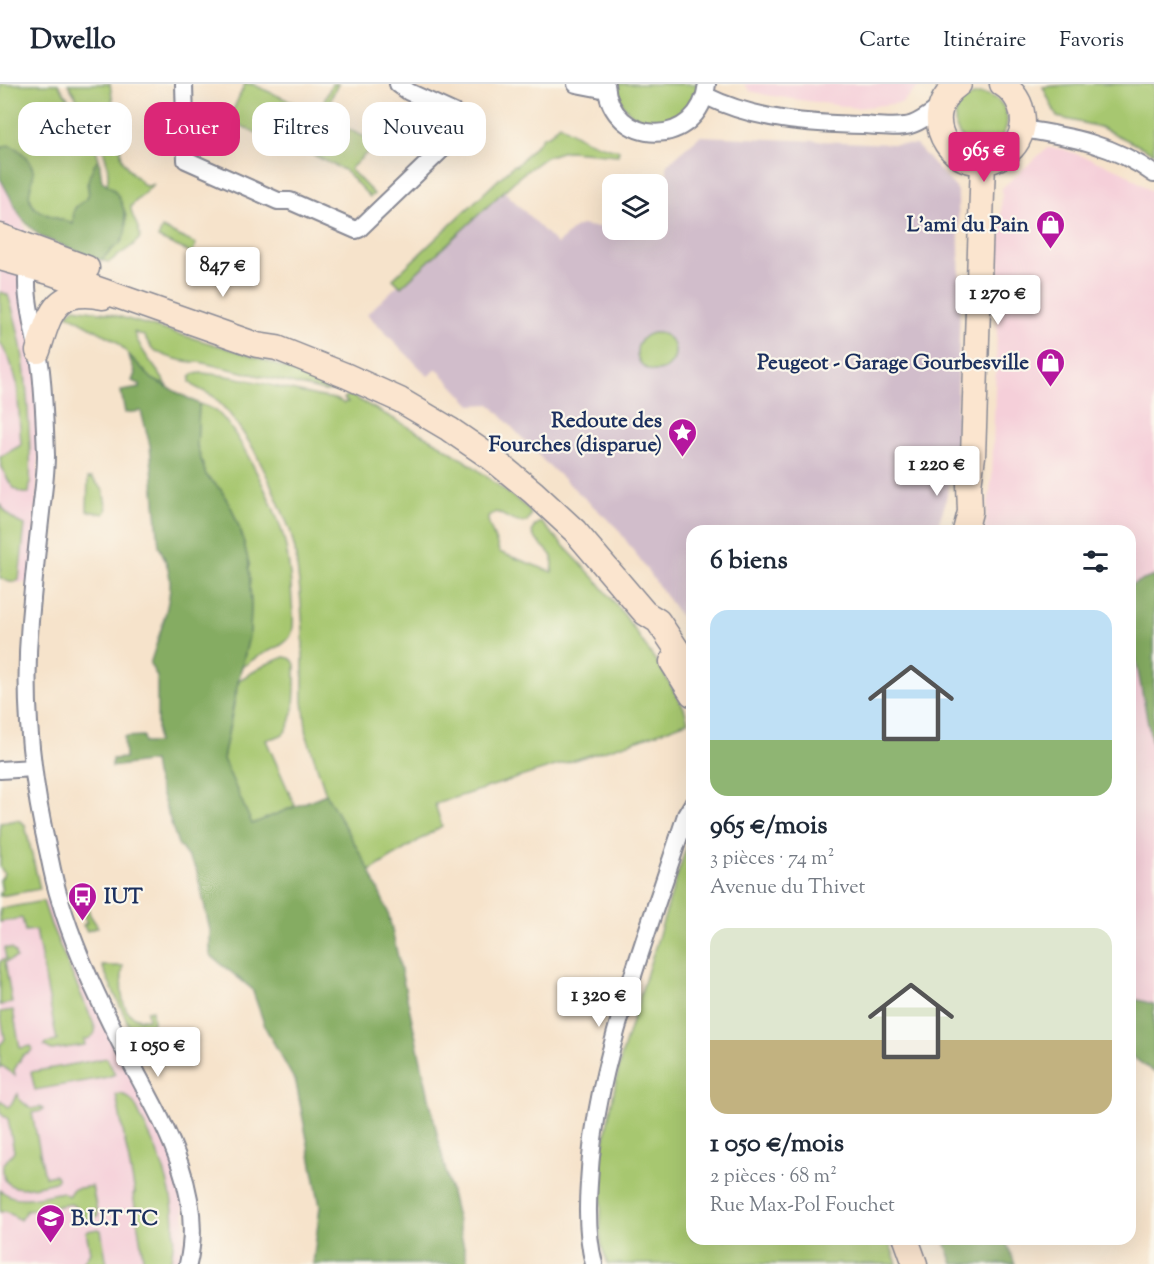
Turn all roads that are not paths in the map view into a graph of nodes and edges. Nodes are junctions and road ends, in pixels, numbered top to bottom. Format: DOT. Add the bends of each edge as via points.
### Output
graph roads {
  1 [pos="184,84"];
  2 [pos="398,84"];
  3 [pos="576,84"];
  4 [pos="959,84"];
  5 [pos="1002,84"];
  6 [pos="606,87"];
  7 [pos="706,90"];
  8 [pos="941,106"];
  9 [pos="907,126"];
  10 [pos="1022,129"];
  11 [pos="946,143"];
  12 [pos="982,162"];
  13 [pos="1154,174"];
  14 [pos="0,236"];
  15 [pos="30,256"];
  16 [pos="0,258"];
  17 [pos="139,304"];
  18 [pos="277,348"];
  19 [pos="38,351"];
  20 [pos="969,485"];
  21 [pos="950,525"];
  22 [pos="967,525"];
  23 [pos="645,613"];
  24 [pos="686,663"];
  25 [pos="686,685"];
  26 [pos="33,768"];
  27 [pos="0,770"];
  28 [pos="686,815"];
  29 [pos="908,1245"];
  30 [pos="188,1264"];
  31 [pos="594,1264"];
  32 [pos="915,1264"];
  1 -- 2 [label="street" via="186,160 356,230 460,131 455,113"];
  3 -- 6 [label="street"];
  4 -- 8 [label="main road"];
  5 -- 10 [label="main road" via="1019,101"];
  6 -- 7 [label="street" via="616,114 649,133 678,129 690,121 700,110"];
  7 -- 9 [label="street" via="732,107 797,122"];
  8 -- 9 [label="street"];
  8 -- 11 [label="main road" via="939,124"];
  9 -- 11 [label="street"];
  10 -- 12 [label="main road" via="1008,153"];
  10 -- 13 [label="street" via="1103,146"];
  11 -- 12 [label="main road" via="962,158"];
  12 -- 20 [label="main road"];
  14 -- 15 [label="main road"];
  15 -- 16 [label="main road"];
  15 -- 17 [label="main road" via="49,272"];
  15 -- 18 [label="main road" via="244,328"];
  15 -- 19 [label="street" via="27,291"];
  17 -- 18 [label="main road" via="257,345"];
  17 -- 19 [label="main road" via="90,294 74,295 53,310"];
  18 -- 23 [label="main road" via="400,400 483,452 554,510"];
  19 -- 26 [label="street" via="46,459 28,660"];
  20 -- 21 [label="main road"];
  20 -- 22 [label="main road"];
  23 -- 24 [label="main road" via="658,621"];
  23 -- 25 [label="main road" via="660,646"];
  26 -- 27 [label="street"];
  26 -- 30 [label="street" via="40,818 72,938 181,1167 191,1221"];
  28 -- 31 [label="street" via="635,966 597,1108 588,1196"];
  29 -- 32 [label="main road"];
}
